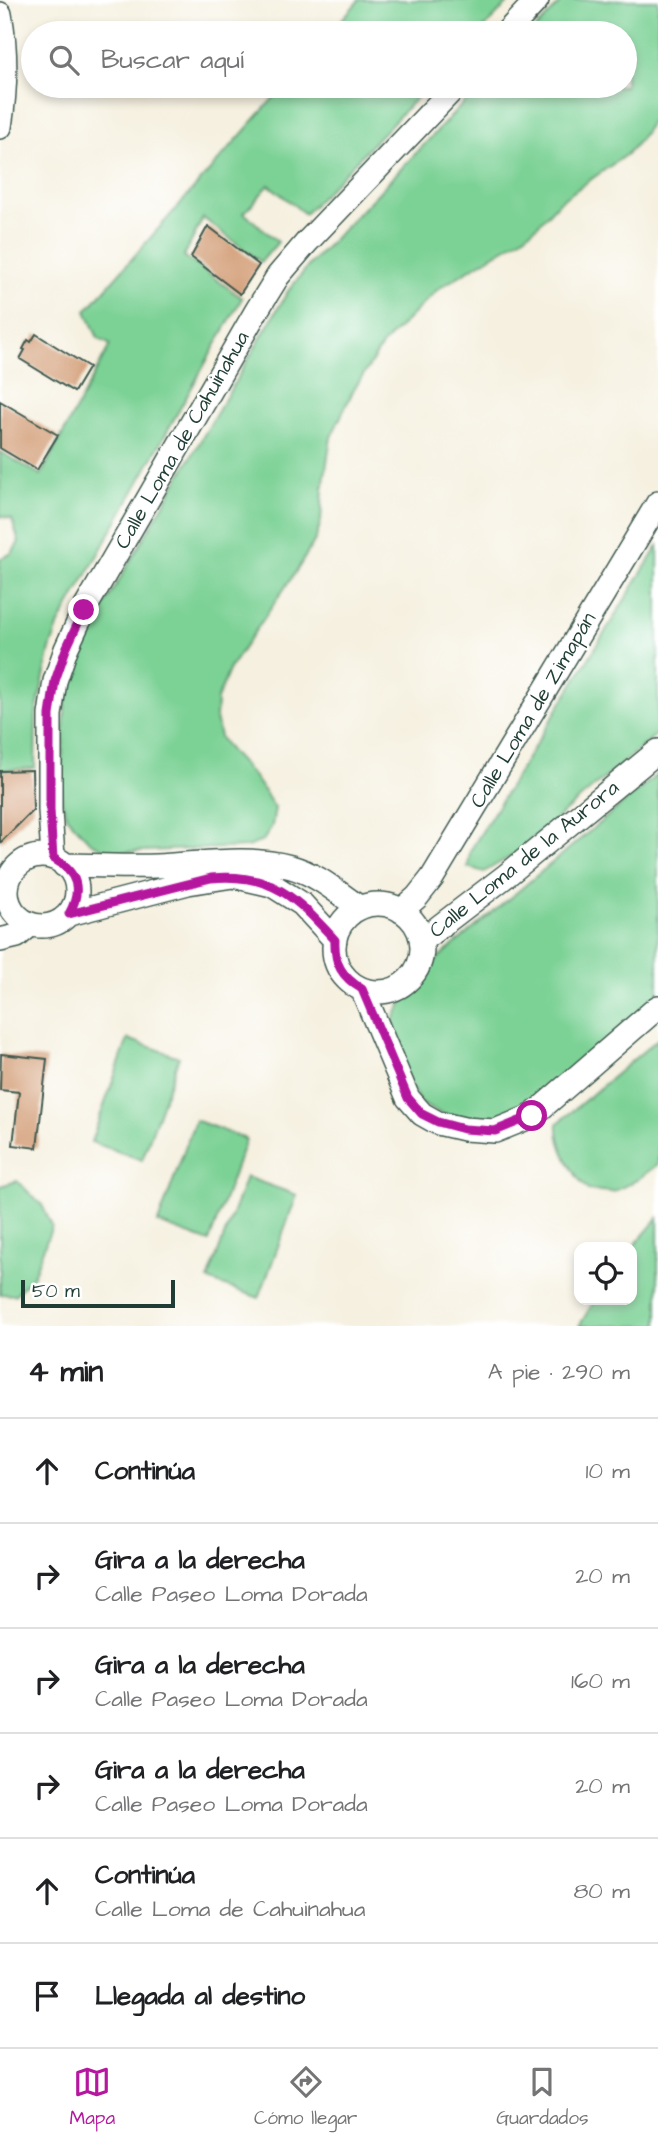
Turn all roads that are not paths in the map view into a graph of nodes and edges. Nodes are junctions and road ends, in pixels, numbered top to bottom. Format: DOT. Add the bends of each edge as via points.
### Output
graph roads {
  1 [pos="537,0"];
  2 [pos="0,14"];
  3 [pos="517,21"];
  4 [pos="445,98"];
  5 [pos="0,127"];
  6 [pos="658,503"];
  7 [pos="658,751"];
  8 [pos="59,861"];
  9 [pos="6,872"];
  10 [pos="360,908"];
  11 [pos="401,911"];
  12 [pos="69,914"];
  13 [pos="30,925"];
  14 [pos="0,940"];
  15 [pos="335,940"];
  16 [pos="422,940"];
  17 [pos="362,989"];
  18 [pos="658,1007"];
  1 -- 3 [label="street"];
  2 -- 5 [label="street" via="5,82"];
  4 -- 8 [label="street, Calle Loma de Cahuinahua" via="278,276 84,610 55,681 50,715 50,810"];
  6 -- 11 [label="street, Calle Loma de Zimapán" via="432,878"];
  7 -- 16 [label="street, Calle Loma de la Aurora"];
  8 -- 9 [label="street" via="38,857"];
  8 -- 10 [label="street" via="155,866 269,862 314,876"];
  8 -- 12 [label="street" via="73,875 77,888"];
  9 -- 13 [label="street" via="8,900 15,914"];
  10 -- 11 [label="street" via="388,905"];
  10 -- 15 [label="street" via="339,927"];
  11 -- 16 [label="street" via="415,923"];
  12 -- 13 [label="street" via="57,923"];
  12 -- 15 [label="street" via="233,876 272,885 302,904"];
  13 -- 14 [label="street" via="17,936"];
  15 -- 17 [label="street" via="339,969"];
  16 -- 17 [label="street" via="417,970 406,982 377,993"];
  17 -- 18 [label="street" via="408,1098 422,1114 464,1129 495,1131 532,1116"];
}
